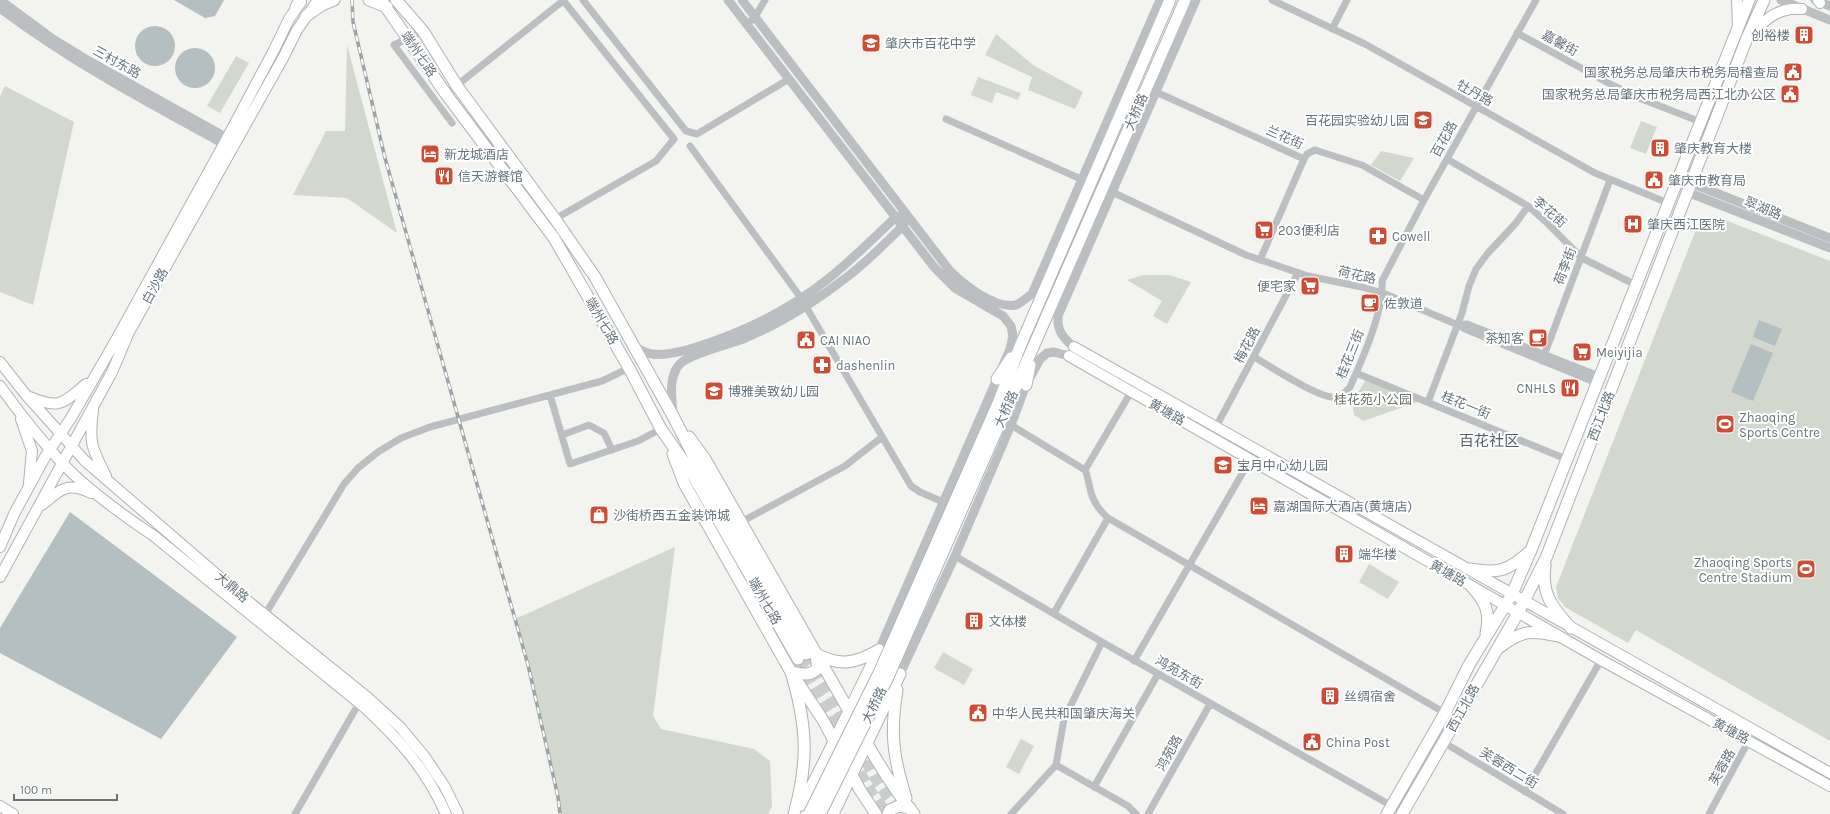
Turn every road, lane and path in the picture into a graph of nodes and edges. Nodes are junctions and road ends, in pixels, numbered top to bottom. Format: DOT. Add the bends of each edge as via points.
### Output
graph roads {
  1 [pos="0,0"];
  2 [pos="318,0"];
  3 [pos="334,0"];
  4 [pos="369,0"];
  5 [pos="564,0"];
  6 [pos="583,0"];
  7 [pos="728,0"];
  8 [pos="742,0"];
  9 [pos="765,0"];
  10 [pos="1160,0"];
  11 [pos="1164,0"];
  12 [pos="1170,0"];
  13 [pos="1185,0"];
  14 [pos="1196,0"];
  15 [pos="1272,0"];
  16 [pos="1346,0"];
  17 [pos="1536,0"];
  18 [pos="1737,0"];
  19 [pos="1749,0"];
  20 [pos="1764,0"];
  21 [pos="1781,0"];
  22 [pos="299,2"];
  23 [pos="399,2"];
  24 [pos="384,4"];
  25 [pos="0,8"];
  26 [pos="1802,10"];
  27 [pos="306,16"];
  28 [pos="755,17"];
  29 [pos="1152,17"];
  30 [pos="1830,20"];
  31 [pos="747,24"];
  32 [pos="1738,26"];
  33 [pos="1332,29"];
  34 [pos="423,31"];
  35 [pos="1517,33"];
  36 [pos="409,38"];
  37 [pos="1746,38"];
  38 [pos="1729,48"];
  39 [pos="1741,52"];
  40 [pos="789,79"];
  41 [pos="457,86"];
  42 [pos="1156,92"];
  43 [pos="446,94"];
  44 [pos="1475,107"];
  45 [pos="946,119"];
  46 [pos="1701,122"];
  47 [pos="452,124"];
  48 [pos="1136,138"];
  49 [pos="228,143"];
  50 [pos="690,146"];
  51 [pos="1304,158"];
  52 [pos="1447,159"];
  53 [pos="1111,171"];
  54 [pos="1081,178"];
  55 [pos="1610,180"];
  56 [pos="1689,187"];
  57 [pos="1112,192"];
  58 [pos="1424,200"];
  59 [pos="1668,203"];
  60 [pos="1528,206"];
  61 [pos="907,215"];
  62 [pos="896,217"];
  63 [pos="555,219"];
  64 [pos="903,226"];
  65 [pos="1830,238"];
  66 [pos="1054,245"];
  67 [pos="1830,248"];
  68 [pos="1582,258"];
  69 [pos="1260,260"];
  70 [pos="1298,273"];
  71 [pos="1061,285"];
  72 [pos="1636,285"];
  73 [pos="1383,293"];
  74 [pos="1043,294"];
  75 [pos="804,302"];
  76 [pos="1062,305"];
  77 [pos="1458,324"];
  78 [pos="1020,344"];
  79 [pos="635,348"];
  80 [pos="1032,349"];
  81 [pos="1071,351"];
  82 [pos="1254,356"];
  83 [pos="1544,358"];
  84 [pos="0,362"];
  85 [pos="629,368"];
  86 [pos="1356,373"];
  87 [pos="996,379"];
  88 [pos="1598,380"];
  89 [pos="91,381"];
  90 [pos="1026,385"];
  91 [pos="0,386"];
  92 [pos="1131,392"];
  93 [pos="26,395"];
  94 [pos="550,395"];
  95 [pos="1428,402"];
  96 [pos="93,405"];
  97 [pos="1003,405"];
  98 [pos="18,410"];
  99 [pos="673,416"];
  100 [pos="1011,425"];
  101 [pos="1216,428"];
  102 [pos="60,434"];
  103 [pos="664,434"];
  104 [pos="562,435"];
  105 [pos="882,437"];
  106 [pos="71,446"];
  107 [pos="50,449"];
  108 [pos="612,450"];
  109 [pos="1566,459"];
  110 [pos="1250,460"];
  111 [pos="62,462"];
  112 [pos="1085,470"];
  113 [pos="109,481"];
  114 [pos="28,489"];
  115 [pos="99,497"];
  116 [pos="943,502"];
  117 [pos="39,507"];
  118 [pos="1108,518"];
  119 [pos="741,522"];
  120 [pos="1539,529"];
  121 [pos="1556,533"];
  122 [pos="0,548"];
  123 [pos="1531,550"];
  124 [pos="955,556"];
  125 [pos="1546,558"];
  126 [pos="1189,565"];
  127 [pos="1470,569"];
  128 [pos="0,577"];
  129 [pos="1472,587"];
  130 [pos="1512,594"];
  131 [pos="1524,601"];
  132 [pos="1505,606"];
  133 [pos="1054,613"];
  134 [pos="1518,613"];
  135 [pos="262,619"];
  136 [pos="1571,628"];
  137 [pos="1558,636"];
  138 [pos="1484,641"];
  139 [pos="1102,642"];
  140 [pos="881,646"];
  141 [pos="1494,651"];
  142 [pos="807,656"];
  143 [pos="907,658"];
  144 [pos="1134,660"];
  145 [pos="1601,660"];
  146 [pos="1469,665"];
  147 [pos="791,672"];
  148 [pos="1482,672"];
  149 [pos="900,674"];
  150 [pos="1158,674"];
  151 [pos="1210,704"];
  152 [pos="355,710"];
  153 [pos="849,711"];
  154 [pos="1445,713"];
  155 [pos="1754,731"];
  156 [pos="835,741"];
  157 [pos="1750,741"];
  158 [pos="1443,742"];
  159 [pos="867,746"];
  160 [pos="1056,765"];
  161 [pos="1830,773"];
  162 [pos="853,775"];
  163 [pos="1830,786"];
  164 [pos="1094,787"];
  165 [pos="1525,792"];
  166 [pos="0,806"];
  167 [pos="1389,810"];
  168 [pos="912,811"];
  169 [pos="13,814"];
  170 [pos="295,814"];
  171 [pos="446,814"];
  172 [pos="458,814"];
  173 [pos="795,814"];
  174 [pos="809,814"];
  175 [pos="820,814"];
  176 [pos="834,814"];
  177 [pos="876,814"];
  178 [pos="888,814"];
  179 [pos="1011,814"];
  180 [pos="1136,814"];
  181 [pos="1148,814"];
  182 [pos="1402,814"];
  183 [pos="1563,814"];
  184 [pos="1709,814"];
  1 -- 49 [label="street, 三村东路" via="53,39"];
  2 -- 27 [label="main road, 白沙路"];
  3 -- 27 [label="main road"];
  4 -- 24 [label="main road"];
  5 -- 41 [label="street"];
  5 -- 63 [label="street" via="674,139 656,161"];
  6 -- 40 [label="street" via="686,131 697,134"];
  7 -- 31 [label="street"];
  8 -- 28 [label="street"];
  9 -- 28 [label="street"];
  10 -- 29 [label="street"];
  11 -- 29 [label="street"];
  12 -- 74 [label="main road, 大桥路"];
  13 -- 53 [label="main road, 大桥路"];
  14 -- 42 [label="street"];
  15 -- 33 [label="street, 牡丹路"];
  16 -- 33 [label="street"];
  17 -- 35 [label="street, 百花路"];
  18 -- 32 [label="main road"];
  19 -- 32 [label="main road, 西江北路"];
  20 -- 37 [label="main road, 西江北路"];
  21 -- 26 [label="street"];
  22 -- 49 [label="main road, 白沙路"];
  23 -- 34 [label="main road, 端州七路"];
  24 -- 36 [label="main road, 端州七路"];
  25 -- 49 [label="street, 三村东路" via="94,72"];
  26 -- 30 [label="street"];
  26 -- 37 [label="main road" via="1791,8 1773,15"];
  27 -- 49 [label="main road, 白沙路"];
  28 -- 31 [label="street"];
  28 -- 61 [label="street"];
  29 -- 54 [label="street"];
  31 -- 40 [label="street"];
  32 -- 38 [label="main road, 西江北路"];
  33 -- 44 [label="street, 牡丹路" via="1365,44"];
  34 -- 36 [label="street"];
  34 -- 41 [label="main road, 端州七路"];
  35 -- 44 [label="street, 百花路"];
  35 -- 46 [label="street, 嘉馨街" via="1612,85"];
  36 -- 43 [label="main road, 端州七路"];
  36 -- 47 [label="street" via="394,45"];
  37 -- 39 [label="main road, 西江北路"];
  38 -- 39 [label="main road"];
  38 -- 46 [label="main road, 西江北路"];
  39 -- 56 [label="main road, 西江北路"];
  40 -- 62 [label="street"];
  41 -- 43 [label="street"];
  41 -- 63 [label="main road, 端州七路"];
  42 -- 48 [label="street"];
  42 -- 51 [label="street, 兰花街"];
  43 -- 85 [label="main road, 端州七路" via="554,238"];
  44 -- 52 [label="street, 百花路"];
  44 -- 55 [label="street, 牡丹路"];
  45 -- 54 [label="street"];
  46 -- 59 [label="main road, 西江北路"];
  48 -- 53 [label="street"];
  48 -- 57 [label="street"];
  49 -- 89 [label="main road, 白沙路"];
  49 -- 96 [label="main road, 白沙路"];
  50 -- 75 [label="street"];
  51 -- 58 [label="street" via="1315,150 1355,163"];
  51 -- 69 [label="street, 兰花街"];
  52 -- 58 [label="street, 百花路"];
  52 -- 60 [label="street, 李花街"];
  53 -- 71 [label="main road, 大桥路"];
  54 -- 66 [label="street"];
  55 -- 59 [label="street, 牡丹路"];
  55 -- 68 [label="street, 荷李街"];
  56 -- 65 [label="street, 翠湖路"];
  56 -- 67 [label="street, 翠湖路"];
  56 -- 121 [label="main road, 西江北路"];
  57 -- 69 [label="street, 荷花路"];
  57 -- 76 [label="street"];
  58 -- 73 [label="street, 百花路" via="1382,282"];
  59 -- 72 [label="main road, 西江北路"];
  60 -- 68 [label="street, 李花街"];
  60 -- 77 [label="street" via="1476,269"];
  61 -- 62 [label="street"];
  61 -- 64 [label="street"];
  61 -- 66 [label="street" via="960,280 999,304 1017,305 1032,294"];
  62 -- 64 [label="street"];
  62 -- 75 [label="street"];
  63 -- 79 [label="main road, 端州七路" via="595,277"];
  64 -- 75 [label="street" via="848,276"];
  64 -- 87 [label="street" via="934,267 955,288 1003,316 1011,326 1013,336 1010,349"];
  66 -- 74 [label="street"];
  68 -- 72 [label="street, 李花街"];
  68 -- 83 [label="street, 荷李街"];
  69 -- 70 [label="street, 荷花路"];
  70 -- 73 [label="street, 荷花路"];
  70 -- 82 [label="street, 梅花路"];
  71 -- 76 [label="street"];
  71 -- 80 [label="main road, 大桥路"];
  72 -- 88 [label="main road, 西江北路"];
  73 -- 77 [label="street, 荷花路"];
  73 -- 86 [label="street, 桂花三街"];
  74 -- 78 [label="main road, 大桥路"];
  75 -- 79 [label="street" via="701,346 662,355"];
  75 -- 99 [label="street" via="781,321 744,339 684,360 674,373"];
  75 -- 105 [label="street"];
  76 -- 81 [label="street" via="1057,324"];
  77 -- 83 [label="street, 荷花路" via="1465,329"];
  77 -- 95 [label="street"];
  78 -- 87 [label="main road"];
  78 -- 97 [label="main road, 大桥路"];
  79 -- 99 [label="main road, 端州七路"];
  80 -- 90 [label="main road"];
  80 -- 97 [label="main road, 大桥路"];
  81 -- 90 [label="street" via="1048,353 1040,359"];
  81 -- 92 [label="main road, 黄塘路"];
  81 -- 101 [label="main road, 黄塘路"];
  82 -- 86 [label="street, 桂花三街" via="1310,389 1336,398 1350,387"];
  82 -- 101 [label="street, 梅花路"];
  83 -- 88 [label="street, 荷花路"];
  84 -- 93 [label="main road, 大鼎路"];
  85 -- 94 [label="street" via="602,381"];
  85 -- 103 [label="main road, 端州七路"];
  86 -- 95 [label="street, 桂花一街"];
  87 -- 116 [label="street"];
  88 -- 109 [label="main road, 西江北路"];
  89 -- 93 [label="main road" via="63,403 55,405"];
  89 -- 102 [label="main road, 白沙路"];
  90 -- 100 [label="street"];
  91 -- 98 [label="main road, 大鼎路"];
  92 -- 110 [label="main road, 黄塘路"];
  92 -- 112 [label="street"];
  93 -- 102 [label="main road, 大鼎路"];
  94 -- 104 [label="street"];
  94 -- 135 [label="street" via="430,427 401,438 378,452 358,468 344,484"];
  95 -- 109 [label="street, 桂花一街"];
  96 -- 106 [label="main road, 白沙路"];
  96 -- 113 [label="main road" via="90,432 93,452"];
  97 -- 174 [label="main road, 大桥路, bridge" via="879,673"];
  97 -- 175 [label="main road, 大桥路, bridge" via="888,677"];
  98 -- 107 [label="main road, 大鼎路"];
  98 -- 114 [label="main road" via="32,451"];
  99 -- 119 [label="main road" via="705,459"];
  99 -- 142 [label="main road, 端州七路" via="698,465"];
  100 -- 112 [label="street"];
  100 -- 124 [label="street"];
  101 -- 127 [label="main road, 黄塘路"];
  102 -- 106 [label="main road, 大鼎路"];
  102 -- 107 [label="main road, 白沙路"];
  103 -- 108 [label="street"];
  103 -- 142 [label="main road, 端州七路" via="691,472"];
  103 -- 147 [label="main road" via="684,483"];
  104 -- 108 [label="street" via="589,425 604,433"];
  104 -- 108 [label="street" via="570,464"];
  105 -- 116 [label="street" via="911,486"];
  105 -- 119 [label="street" via="844,466"];
  106 -- 111 [label="main road, 白沙路"];
  106 -- 113 [label="main road, 大鼎路"];
  107 -- 111 [label="main road, 大鼎路"];
  107 -- 114 [label="main road, 白沙路"];
  109 -- 120 [label="main road, 西江北路"];
  110 -- 126 [label="street"];
  110 -- 129 [label="main road, 黄塘路"];
  111 -- 115 [label="main road, 大鼎路"];
  111 -- 117 [label="main road, 白沙路"];
  112 -- 118 [label="street" via="1092,497"];
  113 -- 135 [label="main road, 大鼎路"];
  114 -- 122 [label="main road, 白沙路"];
  115 -- 117 [label="main road" via="79,488 66,488"];
  115 -- 135 [label="main road, 大鼎路"];
  116 -- 140 [label="street"];
  117 -- 128 [label="main road, 白沙路"];
  118 -- 126 [label="street"];
  118 -- 133 [label="street"];
  119 -- 142 [label="main road"];
  120 -- 121 [label="main road"];
  120 -- 123 [label="main road, 西江北路"];
  121 -- 125 [label="main road, 西江北路"];
  123 -- 127 [label="main road" via="1503,570 1484,572"];
  123 -- 130 [label="main road, 西江北路"];
  124 -- 133 [label="street, 鸿苑东街"];
  124 -- 143 [label="street"];
  125 -- 131 [label="main road, 西江北路"];
  125 -- 136 [label="main road" via="1543,576 1546,594 1554,609"];
  126 -- 144 [label="street"];
  126 -- 154 [label="street"];
  127 -- 130 [label="main road, 黄塘路"];
  129 -- 132 [label="main road, 黄塘路"];
  129 -- 138 [label="main road" via="1482,598 1488,612"];
  130 -- 131 [label="main road, 黄塘路"];
  130 -- 132 [label="main road, 西江北路"];
  131 -- 134 [label="main road, 西江北路"];
  131 -- 136 [label="main road, 黄塘路"];
  132 -- 134 [label="main road, 黄塘路"];
  132 -- 138 [label="main road, 西江北路"];
  133 -- 139 [label="street, 鸿苑东街"];
  134 -- 137 [label="main road, 黄塘路"];
  134 -- 141 [label="main road, 西江北路"];
  135 -- 171 [label="main road, 大鼎路" via="393,734 420,767 438,795"];
  135 -- 172 [label="main road, 大鼎路" via="367,697 400,727 445,787"];
  136 -- 155 [label="main road, 黄塘路"];
  137 -- 141 [label="main road" via="1538,631 1526,632 1514,636"];
  137 -- 145 [label="main road, 黄塘路"];
  138 -- 146 [label="main road, 西江北路"];
  139 -- 144 [label="street, 鸿苑东街"];
  139 -- 160 [label="street" via="1064,719"];
  140 -- 142 [label="main road" via="866,657 846,662"];
  140 -- 143 [label="street" via="890,658 897,661"];
  140 -- 153 [label="main road"];
  141 -- 148 [label="main road, 西江北路"];
  142 -- 147 [label="main road" via="818,668 813,673 804,675"];
  142 -- 153 [label="main road"];
  143 -- 149 [label="street"];
  144 -- 150 [label="street, 鸿苑东街"];
  145 -- 157 [label="main road, 黄塘路"];
  145 -- 165 [label="street"];
  146 -- 148 [label="main road"];
  146 -- 154 [label="main road, 西江北路"];
  147 -- 156 [label="main road" via="824,720"];
  147 -- 173 [label="main road" via="800,704 804,740 804,764"];
  148 -- 158 [label="main road, 西江北路"];
  149 -- 159 [label="main road"];
  149 -- 168 [label="main road" via="894,713 893,746 900,780"];
  150 -- 151 [label="street, 鸿苑东街"];
  150 -- 164 [label="street"];
  151 -- 167 [label="street, 鸿苑东街"];
  151 -- 181 [label="street, 鸿苑路"];
  152 -- 170 [label="street"];
  153 -- 156 [label="main road"];
  153 -- 159 [label="main road"];
  154 -- 167 [label="main road, 西江北路"];
  155 -- 157 [label="street, 芙蓉路"];
  155 -- 161 [label="main road, 黄塘路"];
  156 -- 162 [label="main road"];
  156 -- 173 [label="main road"];
  157 -- 163 [label="main road, 黄塘路"];
  157 -- 184 [label="street, 芙蓉路"];
  158 -- 165 [label="street, 芙蓉西二街"];
  158 -- 182 [label="main road, 西江北路"];
  159 -- 162 [label="main road"];
  159 -- 168 [label="main road"];
  160 -- 164 [label="street"];
  160 -- 179 [label="street"];
  162 -- 176 [label="main road"];
  162 -- 177 [label="main road"];
  164 -- 180 [label="street" via="1128,806"];
  165 -- 183 [label="street, 芙蓉西二街"];
  166 -- 169 [label="main road"];
  168 -- 178 [label="main road" via="899,806 890,810"];
}
